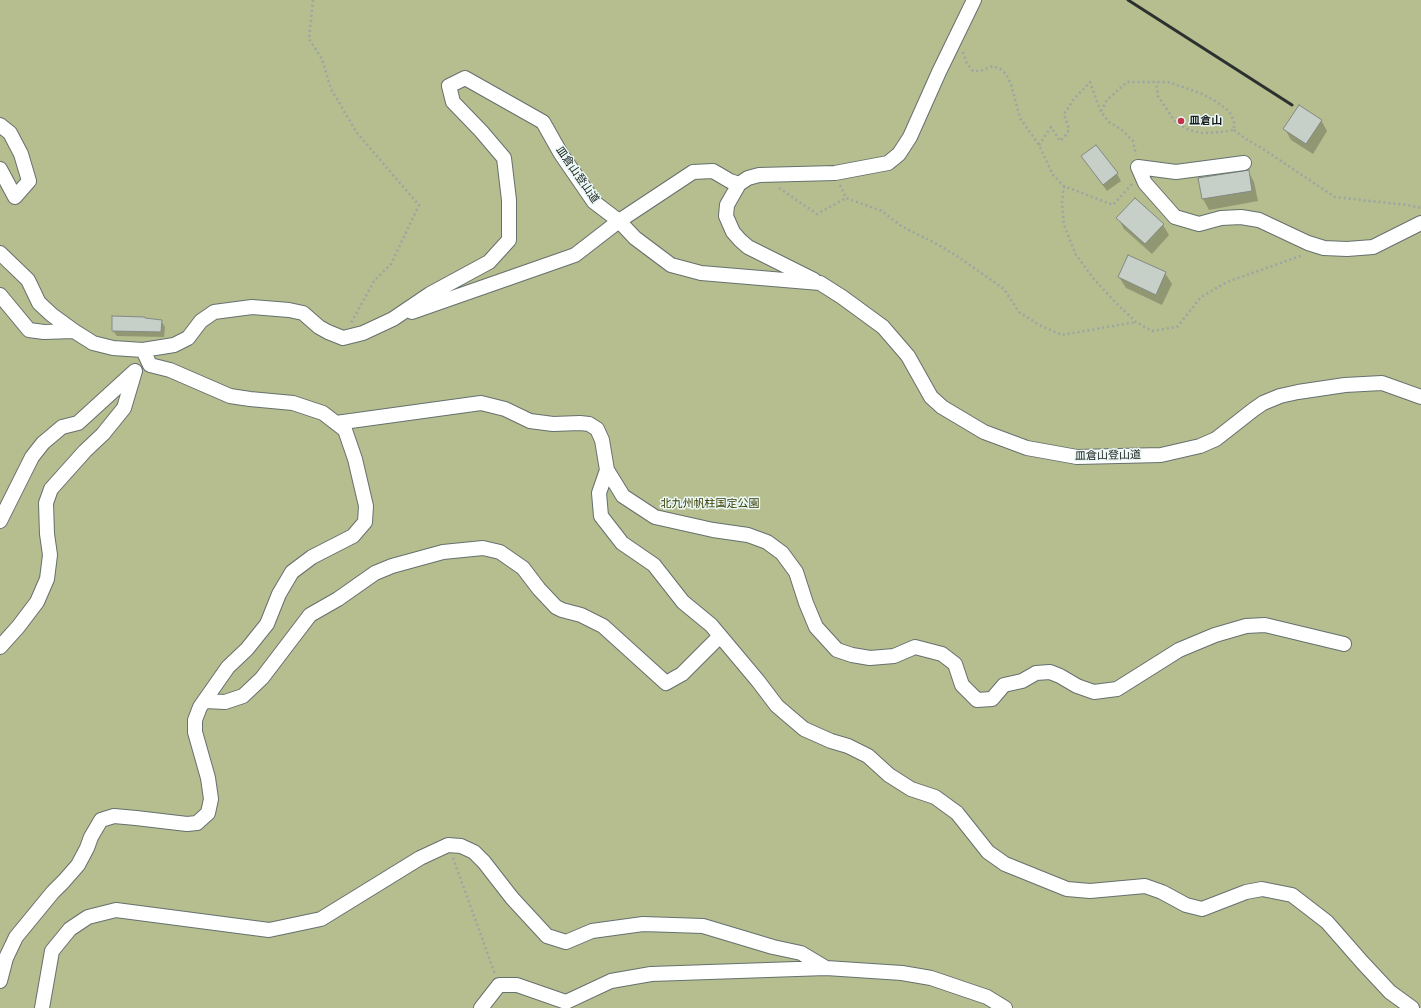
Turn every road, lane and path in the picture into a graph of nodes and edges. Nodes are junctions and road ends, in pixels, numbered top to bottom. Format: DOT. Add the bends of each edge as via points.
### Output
graph roads {
  1 [pos="313,0"];
  2 [pos="974,0"];
  3 [pos="957,34"];
  4 [pos="1156,82"];
  5 [pos="1101,112"];
  6 [pos="0,125"];
  7 [pos="1234,130"];
  8 [pos="1039,145"];
  9 [pos="1244,163"];
  10 [pos="1138,167"];
  11 [pos="0,170"];
  12 [pos="835,173"];
  13 [pos="739,184"];
  14 [pos="1064,186"];
  15 [pos="778,188"];
  16 [pos="846,198"];
  17 [pos="1421,208"];
  18 [pos="619,221"];
  19 [pos="1421,223"];
  20 [pos="1324,248"];
  21 [pos="0,253"];
  22 [pos="820,283"];
  23 [pos="0,295"];
  24 [pos="393,319"];
  25 [pos="1136,322"];
  26 [pos="74,331"];
  27 [pos="343,338"];
  28 [pos="143,350"];
  29 [pos="135,371"];
  30 [pos="1421,397"];
  31 [pos="336,423"];
  32 [pos="607,470"];
  33 [pos="0,520"];
  34 [pos="720,636"];
  35 [pos="1344,644"];
  36 [pos="0,647"];
  37 [pos="205,701"];
  38 [pos="448,845"];
  39 [pos="826,968"];
  40 [pos="0,981"];
  41 [pos="499,985"];
  42 [pos="42,1008"];
  43 [pos="481,1008"];
  44 [pos="1005,1008"];
  45 [pos="1412,1008"];
  1 -- 27 [label="path" via="309,39 322,59 331,89 358,134 419,205 391,264 374,281"];
  2 -- 3 [label="street"];
  3 -- 8 [label="path" via="967,64 973,71 993,66 1006,74 1020,118"];
  3 -- 12 [label="street" via="910,137 899,154 888,163"];
  4 -- 5 [label="path" via="1127,82 1107,100"];
  4 -- 7 [label="path" via="1168,82 1214,100 1229,111 1234,121"];
  4 -- 7 [label="path" via="1158,96 1176,123 1202,133"];
  5 -- 8 [label="path" via="1090,82 1064,114 1068,129 1066,134 1060,141 1052,128"];
  5 -- 10 [label="path" via="1109,122 1133,141"];
  6 -- 11 [label="street" via="10,133 21,154 29,181 15,196"];
  7 -- 17 [label="path" via="1335,197"];
  8 -- 14 [label="path" via="1053,175"];
  9 -- 10 [label="street" via="1176,172"];
  10 -- 14 [label="path" via="1134,182 1113,205"];
  10 -- 20 [label="street" via="1145,182 1175,217 1199,224 1221,218 1241,217 1259,220"];
  12 -- 13 [label="street" via="759,175"];
  12 -- 16 [label="path"];
  13 -- 18 [label="street" via="713,171 693,172"];
  13 -- 22 [label="street" via="727,205 726,216 737,236 748,246"];
  14 -- 25 [label="path" via="1064,225 1076,255 1094,279"];
  15 -- 16 [label="path" via="818,214"];
  16 -- 25 [label="path" via="882,210 900,226 957,256 1004,289 1019,312 1039,325 1062,335"];
  18 -- 22 [label="street, 皿倉山登山道" via="635,238 671,265 701,273"];
  18 -- 24 [label="street" via="576,255"];
  18 -- 24 [label="street, 皿倉山登山道" via="594,202 561,154 543,122 464,78 449,86 453,102 504,158 509,200 509,240 488,262 430,294"];
  19 -- 20 [label="street" via="1373,247 1347,250"];
  20 -- 25 [label="path" via="1227,282 1202,297 1177,327 1152,331"];
  21 -- 26 [label="street" via="28,280 39,303"];
  22 -- 30 [label="street, 皿倉山登山道" via="883,327 908,356 931,397 942,407 984,432 1027,448 1077,457 1162,455 1200,446 1216,439 1263,403 1280,396 1345,385 1382,383"];
  23 -- 26 [label="street" via="29,330"];
  24 -- 27 [label="street, 皿倉山登山道" via="363,333"];
  26 -- 28 [label="street" via="93,343 113,348"];
  27 -- 28 [label="street" via="328,332 303,313 252,307 214,312 201,321 188,338 174,345"];
  28 -- 29 [label="street"];
  28 -- 31 [label="street" via="150,365 170,370 230,396 293,403 323,413"];
  29 -- 33 [label="street" via="78,423 62,426 43,443 32,457"];
  29 -- 36 [label="street" via="124,408 51,489 46,503 50,555 47,579 37,602"];
  31 -- 32 [label="street" via="481,403 505,409 530,421 589,424 597,429 602,440"];
  31 -- 37 [label="street" via="345,430 355,459 366,506 365,522 353,536 312,557 292,572 279,594 267,624 228,667"];
  32 -- 34 [label="street" via="599,493 601,516 622,543 654,565 684,602"];
  32 -- 35 [label="street" via="623,496 655,517 748,535 767,542 782,553 796,572 816,626 837,650 870,658 894,656 915,647 942,654 955,664 962,685 977,700 992,698 1004,685 1022,681 1036,673 1050,672 1094,692 1117,689 1179,650 1246,626 1264,625"];
  34 -- 37 [label="street" via="682,674 666,683 603,626 556,607 523,568 500,552 483,548 443,552 375,573 310,615 262,678 243,696 225,702"];
  34 -- 45 [label="street" via="777,706 804,729 868,756 911,789 935,797 957,813 988,852 1005,864 1067,889 1090,891 1145,886 1186,905 1202,909 1246,892 1262,889 1292,895 1326,922 1390,992"];
  37 -- 40 [label="street" via="195,720 195,732 209,785 211,799 208,813 197,823 187,824 114,816 101,820 78,865 16,937 6,958"];
  38 -- 39 [label="street" via="461,846 474,852 547,936 566,942 592,931 643,924 703,926 801,953"];
  38 -- 41 [label="path"];
  38 -- 42 [label="street" via="420,858 321,920 269,930 116,910 88,917 70,929 52,951"];
  39 -- 41 [label="street" via="651,974 611,981 566,1002 517,985"];
  39 -- 44 [label="street" via="902,973 932,978 987,997"];
  41 -- 43 [label="street"];
}
